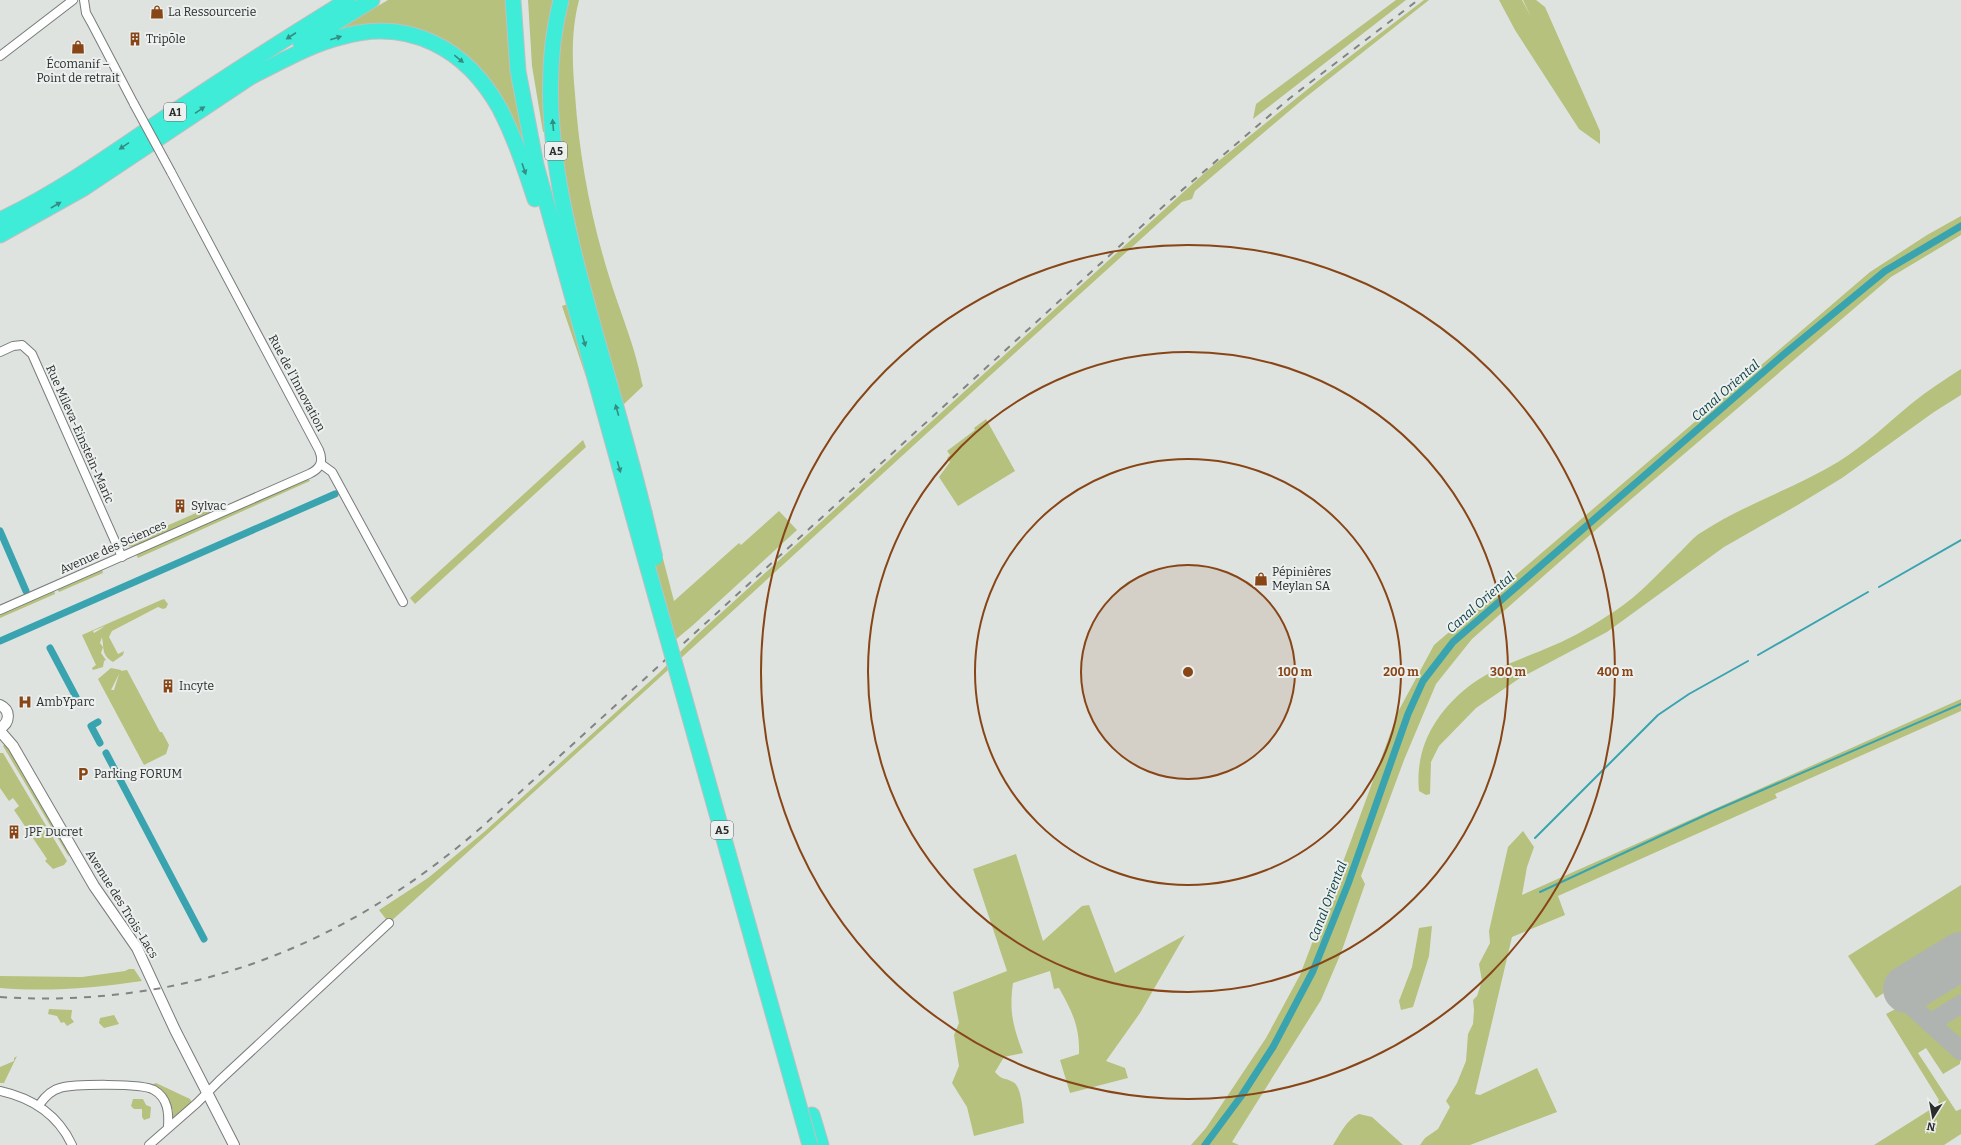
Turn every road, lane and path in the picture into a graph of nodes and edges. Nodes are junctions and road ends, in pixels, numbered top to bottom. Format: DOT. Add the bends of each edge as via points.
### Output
graph roads {
  1 [pos="73,0"];
  2 [pos="84,0"];
  3 [pos="348,0"];
  4 [pos="372,0"];
  5 [pos="513,0"];
  6 [pos="521,0"];
  7 [pos="561,0"];
  8 [pos="0,56"];
  9 [pos="250,77"];
  10 [pos="0,226"];
  11 [pos="568,284"];
  12 [pos="580,302"];
  13 [pos="0,352"];
  14 [pos="321,464"];
  15 [pos="122,556"];
  16 [pos="403,602"];
  17 [pos="0,610"];
  18 [pos="0,705"];
  19 [pos="2,727"];
  20 [pos="389,923"];
  21 [pos="0,1091"];
  22 [pos="207,1092"];
  23 [pos="40,1105"];
  24 [pos="168,1128"];
  25 [pos="72,1145"];
  26 [pos="149,1145"];
  27 [pos="234,1145"];
  28 [pos="810,1145"];
  29 [pos="821,1145"];
  1 -- 8 [label="street"];
  2 -- 14 [label="street, Rue de l'Innovation, bridge" via="91,22 319,450"];
  3 -- 10 [label="highway, A1, one-way"];
  4 -- 9 [label="highway, A1"];
  5 -- 11 [label="highway, A5" via="516,56 526,118 539,180"];
  6 -- 12 [label="highway" via="524,55 534,116"];
  12 -- 7 [label="highway, A5, one-way" via="551,111 551,54"];
  10 -- 9 [label="highway, A1, one-way" via="22,224 90,184"];
  9 -- 11 [label="highway, one-way" via="326,42 364,32 405,33 423,38 448,51 478,77 500,110"];
  11 -- 12 [label="highway, A5"];
  12 -- 28 [label="highway, A5, one-way, bridge"];
  29 -- 12 [label="highway, A5, one-way, bridge" via="664,592 600,350"];
  13 -- 15 [label="street, Rue Mileva-Einstein-Maric" via="22,344 32,354"];
  14 -- 15 [label="street, Avenue des Sciences" via="309,474"];
  14 -- 16 [label="street" via="332,472"];
  15 -- 17 [label="street, Avenue des Sciences"];
  18 -- 19 [label="street, Avenue des Trois-Lacs" via="8,713"];
  19 -- 22 [label="street, Avenue des Trois-Lacs" via="100,896 137,948 172,1025"];
  20 -- 22 [label="street"];
  21 -- 23 [label="street"];
  22 -- 24 [label="street"];
  22 -- 27 [label="street, Avenue des Trois-Lacs"];
  23 -- 24 [label="street" via="47,1095 59,1088 146,1087 154,1090 164,1100 168,1111"];
  23 -- 25 [label="street" via="54,1118"];
  24 -- 26 [label="street"];
}
